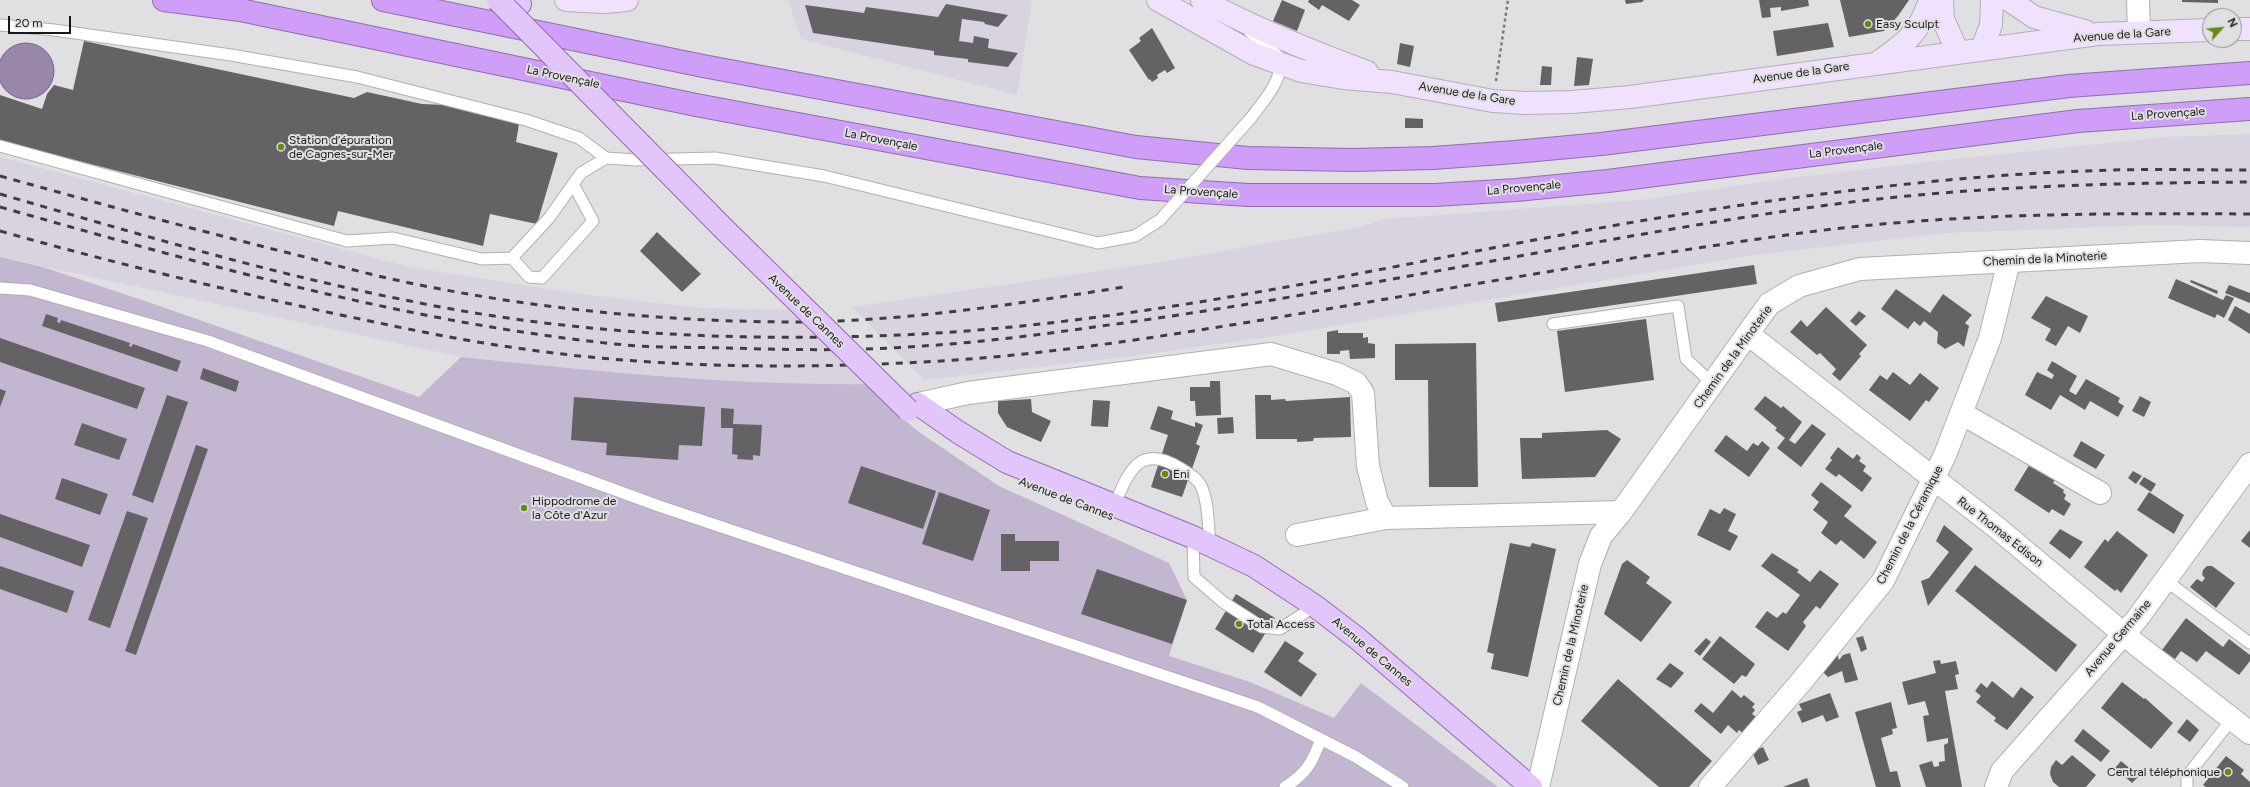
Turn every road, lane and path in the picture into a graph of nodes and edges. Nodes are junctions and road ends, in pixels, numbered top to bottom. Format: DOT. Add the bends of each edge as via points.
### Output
graph roads {
  1 [pos="164,0"];
  2 [pos="383,0"];
  3 [pos="498,0"];
  4 [pos="566,0"];
  5 [pos="627,0"];
  6 [pos="1158,0"];
  7 [pos="1202,0"];
  8 [pos="1508,0"];
  9 [pos="1930,0"];
  10 [pos="1942,0"];
  11 [pos="1992,0"];
  12 [pos="2009,0"];
  13 [pos="2138,0"];
  14 [pos="518,1"];
  15 [pos="1228,14"];
  16 [pos="0,25"];
  17 [pos="2202,30"];
  18 [pos="2139,32"];
  19 [pos="2098,34"];
  20 [pos="1982,50"];
  21 [pos="1958,52"];
  22 [pos="1877,63"];
  23 [pos="1281,64"];
  24 [pos="2250,73"];
  25 [pos="1392,82"];
  26 [pos="1493,100"];
  27 [pos="2250,109"];
  28 [pos="0,146"];
  29 [pos="606,158"];
  30 [pos="573,184"];
  31 [pos="2250,253"];
  32 [pos="512,258"];
  33 [pos="2009,261"];
  34 [pos="0,288"];
  35 [pos="1553,324"];
  36 [pos="1748,334"];
  37 [pos="1713,384"];
  38 [pos="913,407"];
  39 [pos="1961,414"];
  40 [pos="2250,464"];
  41 [pos="1933,480"];
  42 [pos="2244,485"];
  43 [pos="2100,493"];
  44 [pos="1114,506"];
  45 [pos="1621,512"];
  46 [pos="1386,518"];
  47 [pos="1297,535"];
  48 [pos="1192,538"];
  49 [pos="2165,580"];
  50 [pos="1315,606"];
  51 [pos="2124,633"];
  52 [pos="2250,643"];
  53 [pos="2232,718"];
  54 [pos="2250,733"];
  55 [pos="1321,739"];
  56 [pos="1285,787"];
  57 [pos="1403,787"];
  58 [pos="1531,787"];
  59 [pos="1538,787"];
  60 [pos="1710,787"];
  61 [pos="1996,787"];
  62 [pos="2188,787"];
  1 -- 27 [label="highway, La Provençale" via="240,10 696,105 1132,186 1248,195 1435,195 1516,190 1608,181 2078,121"];
  2 -- 24 [label="highway" via="703,66 1128,146 1248,158 1353,160 1515,152 1601,144 2068,86"];
  3 -- 38 [label="main road, Avenue de Cannes, bridge" via="792,297"];
  4 -- 5 [label="main road"];
  6 -- 23 [label="main road, Avenue de la Gare" via="1254,54"];
  7 -- 15 [label="main road, Avenue de la Gare"];
  8 -- 26 [label="path"];
  9 -- 22 [label="main road" via="1908,41"];
  10 -- 21 [label="main road" via="1943,19"];
  11 -- 20 [label="main road" via="1991,24"];
  12 -- 19 [label="main road" via="2034,17"];
  13 -- 18 [label="street"];
  14 -- 38 [label="main road, Avenue de Cannes"];
  15 -- 23 [label="lane" via="1269,47"];
  15 -- 25 [label="main road, Avenue de la Gare" via="1297,46"];
  16 -- 29 [label="lane" via="231,55 357,77 526,120 579,138"];
  17 -- 18 [label="main road, Avenue de la Gare"];
  18 -- 19 [label="main road, Avenue de la Gare"];
  19 -- 20 [label="main road, Avenue de la Gare"];
  20 -- 21 [label="main road, Avenue de la Gare"];
  21 -- 22 [label="main road, Avenue de la Gare"];
  22 -- 26 [label="main road, Avenue de la Gare" via="1630,97 1572,102 1525,103"];
  23 -- 25 [label="main road, Avenue de la Gare" via="1301,71 1343,78"];
  23 -- 29 [label="lane, bridge" via="1270,93 1250,119 1160,220 1135,236 1098,243 808,174 715,158"];
  25 -- 26 [label="main road, Avenue de la Gare"];
  28 -- 32 [label="lane" via="347,241 393,238 482,259"];
  29 -- 30 [label="lane" via="581,173"];
  30 -- 32 [label="lane" via="549,218"];
  30 -- 32 [label="lane" via="593,221 542,278 529,277"];
  31 -- 33 [label="street, Chemin de la Minoterie" via="2200,251"];
  33 -- 36 [label="street, Chemin de la Minoterie" via="1860,269 1799,286 1769,304"];
  33 -- 39 [label="street, Chemin de la Céramique" via="1990,338"];
  34 -- 55 [label="lane" via="30,290 208,341 659,506 1258,707"];
  35 -- 37 [label="lane" via="1678,306 1686,359"];
  36 -- 37 [label="street, Chemin de la Minoterie"];
  36 -- 41 [label="street, Rue Thomas Edison"];
  37 -- 45 [label="street, Chemin de la Minoterie"];
  38 -- 44 [label="main road, Avenue de Cannes" via="1007,462"];
  38 -- 46 [label="street" via="968,393 1271,354 1337,374 1356,383 1364,393 1368,466 1377,502"];
  38 -- 48 [label="main road, Avenue de Cannes" via="1000,473 1119,519"];
  39 -- 41 [label="street, Chemin de la Céramique"];
  39 -- 43 [label="street"];
  40 -- 42 [label="street, Avenue Germaine"];
  41 -- 51 [label="street, Rue Thomas Edison" via="1996,527"];
  41 -- 60 [label="street, Chemin de la Céramique" via="1883,581 1801,682"];
  42 -- 49 [label="street, Avenue Germaine"];
  44 -- 48 [label="main road, Avenue de Cannes"];
  44 -- 48 [label="lane" via="1138,462 1152,457 1167,460 1194,476 1202,487 1206,509"];
  45 -- 46 [label="street"];
  45 -- 59 [label="street, Chemin de la Minoterie" via="1601,536 1590,564"];
  46 -- 47 [label="street"];
  48 -- 50 [label="main road, Avenue de Cannes" via="1254,566"];
  48 -- 50 [label="lane" via="1194,577 1224,602 1262,627 1280,629"];
  49 -- 51 [label="street, Avenue Germaine"];
  49 -- 52 [label="lane"];
  50 -- 58 [label="main road, Avenue de Cannes" via="1358,639"];
  51 -- 53 [label="street, Rue Thomas Edison"];
  51 -- 61 [label="street, Avenue Germaine" via="2002,771"];
  53 -- 54 [label="street, Rue Thomas Edison"];
  53 -- 62 [label="lane" via="2187,776"];
  55 -- 56 [label="lane" via="1311,765 1299,778"];
  55 -- 57 [label="lane" via="1356,757"];
}
